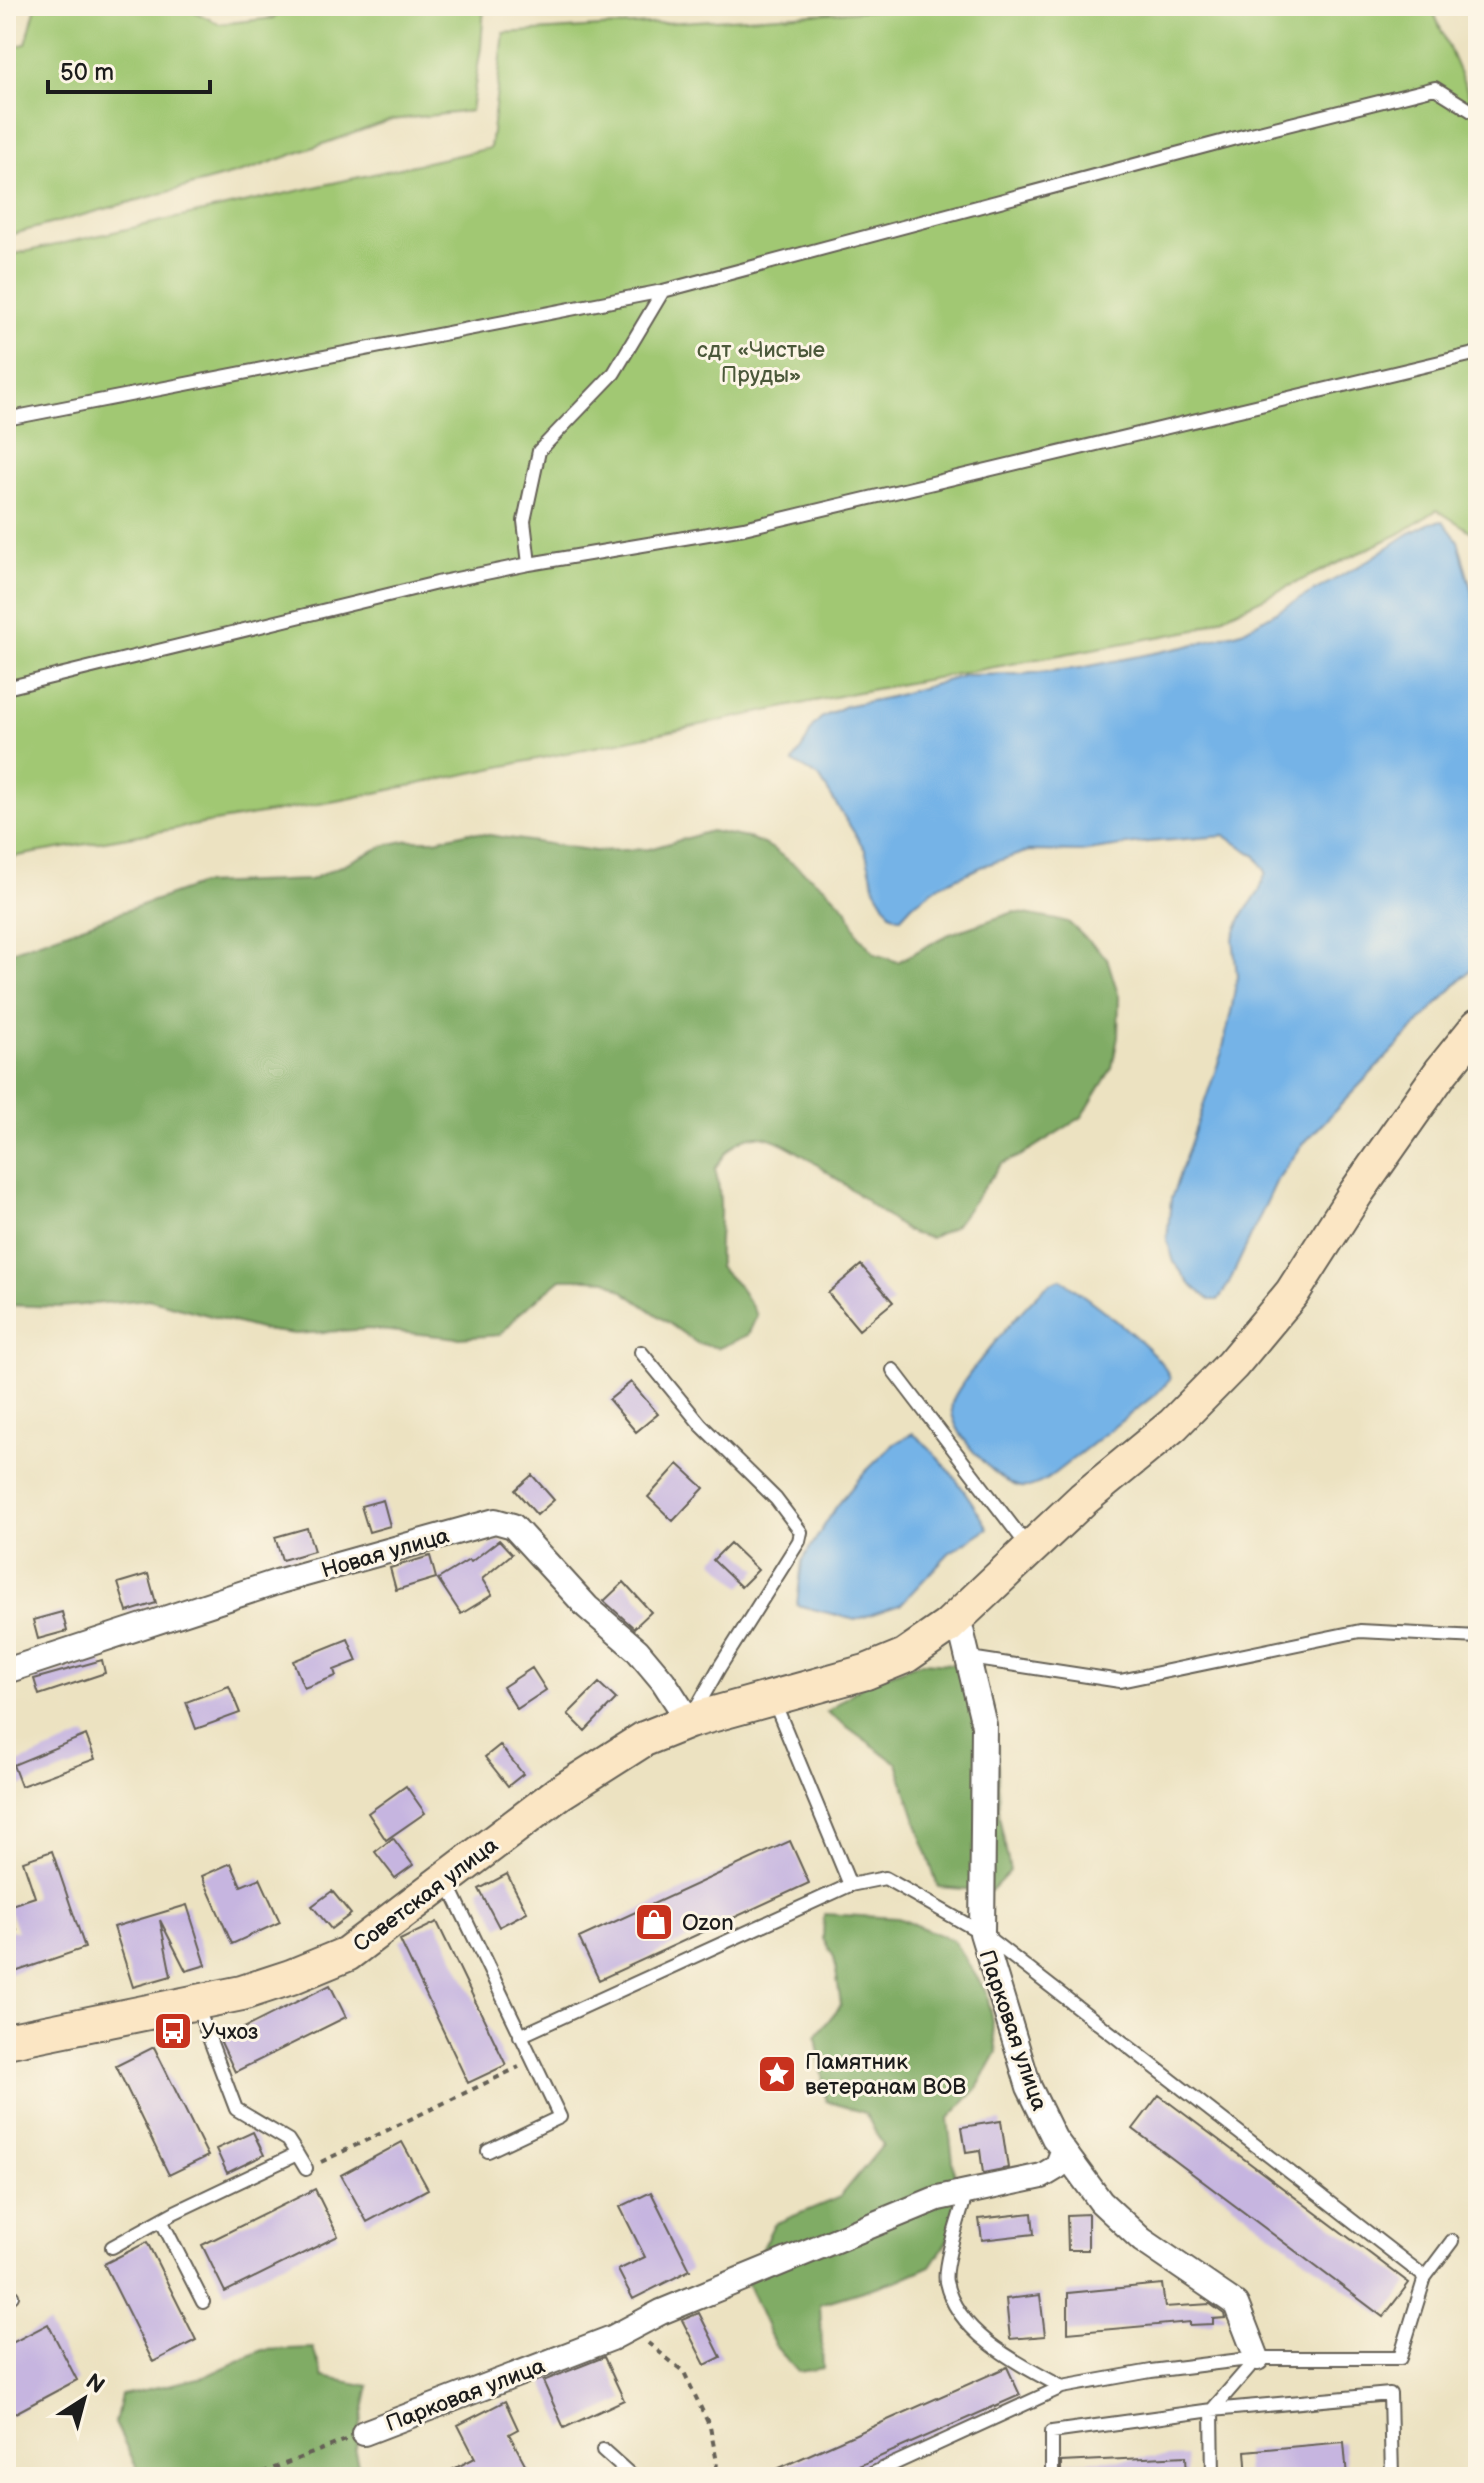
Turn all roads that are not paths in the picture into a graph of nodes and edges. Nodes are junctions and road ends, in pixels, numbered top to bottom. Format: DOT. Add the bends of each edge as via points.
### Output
graph roads {
  1 [pos="1478,115"];
  2 [pos="663,291"];
  3 [pos="1478,353"];
  4 [pos="6,419"];
  5 [pos="529,564"];
  6 [pos="6,688"];
  7 [pos="1478,1026"];
  8 [pos="641,1352"];
  9 [pos="893,1370"];
  10 [pos="1029,1548"];
  11 [pos="958,1617"];
  12 [pos="1478,1637"];
  13 [pos="970,1658"];
  14 [pos="6,1671"];
  15 [pos="773,1697"];
  16 [pos="689,1721"];
  17 [pos="446,1879"];
  18 [pos="850,1885"];
  19 [pos="982,1933"];
  20 [pos="196,2002"];
  21 [pos="520,2036"];
  22 [pos="6,2041"];
  23 [pos="488,2151"];
  24 [pos="1063,2152"];
  25 [pos="297,2154"];
  26 [pos="306,2169"];
  27 [pos="967,2191"];
  28 [pos="161,2220"];
  29 [pos="1452,2241"];
  30 [pos="112,2247"];
  31 [pos="1425,2277"];
  32 [pos="203,2302"];
  33 [pos="1257,2358"];
  34 [pos="1062,2387"];
  35 [pos="1212,2410"];
  36 [pos="364,2433"];
  37 [pos="603,2450"];
  38 [pos="633,2477"];
  39 [pos="865,2477"];
  40 [pos="1052,2477"];
  41 [pos="1213,2477"];
  42 [pos="1392,2477"];
  1 -- 2 [label="lane" via="1435,88"];
  2 -- 4 [label="lane"];
  2 -- 5 [label="lane" via="614,373 539,451 524,521"];
  3 -- 5 [label="lane" via="744,528"];
  5 -- 6 [label="lane"];
  7 -- 10 [label="main road, Советская улица" via="1356,1193 1292,1293 1232,1365 1173,1425"];
  8 -- 16 [label="lane" via="801,1532"];
  9 -- 10 [label="lane"];
  10 -- 11 [label="main road, Советская улица"];
  11 -- 13 [label="street, Парковая улица"];
  11 -- 15 [label="main road, Советская улица" via="905,1656"];
  12 -- 13 [label="lane" via="1360,1631 1120,1681"];
  13 -- 19 [label="street, Парковая улица" via="984,1725"];
  14 -- 16 [label="street, Новая улица" via="280,1581 495,1521 513,1526 587,1607 637,1650"];
  15 -- 16 [label="main road, Советская улица"];
  15 -- 18 [label="lane"];
  16 -- 17 [label="main road, Советская улица" via="644,1739 600,1766"];
  17 -- 20 [label="main road, Советская улица" via="347,1954 254,1989"];
  17 -- 21 [label="lane"];
  18 -- 19 [label="lane" via="885,1878"];
  18 -- 21 [label="lane"];
  19 -- 24 [label="street, Парковая улица" via="1029,2087"];
  19 -- 31 [label="lane"];
  20 -- 22 [label="main road, Советская улица"];
  20 -- 25 [label="lane" via="236,2109 288,2140"];
  21 -- 23 [label="lane" via="560,2117"];
  24 -- 27 [label="street, Парковая улица" via="1057,2167 1042,2176"];
  24 -- 33 [label="street, Парковая улица" via="1101,2202 1142,2240 1236,2304"];
  25 -- 26 [label="lane"];
  25 -- 28 [label="lane"];
  27 -- 34 [label="lane" via="945,2280 959,2313 1002,2355"];
  27 -- 36 [label="street, Парковая улица" via="938,2198 622,2333"];
  28 -- 30 [label="lane"];
  28 -- 32 [label="lane"];
  29 -- 31 [label="lane"];
  31 -- 33 [label="lane" via="1400,2358"];
  33 -- 34 [label="lane"];
  33 -- 35 [label="lane"];
  34 -- 39 [label="lane"];
  35 -- 40 [label="lane" via="1052,2432"];
  35 -- 41 [label="lane"];
  35 -- 42 [label="lane" via="1390,2394"];
  37 -- 38 [label="lane"];
}
